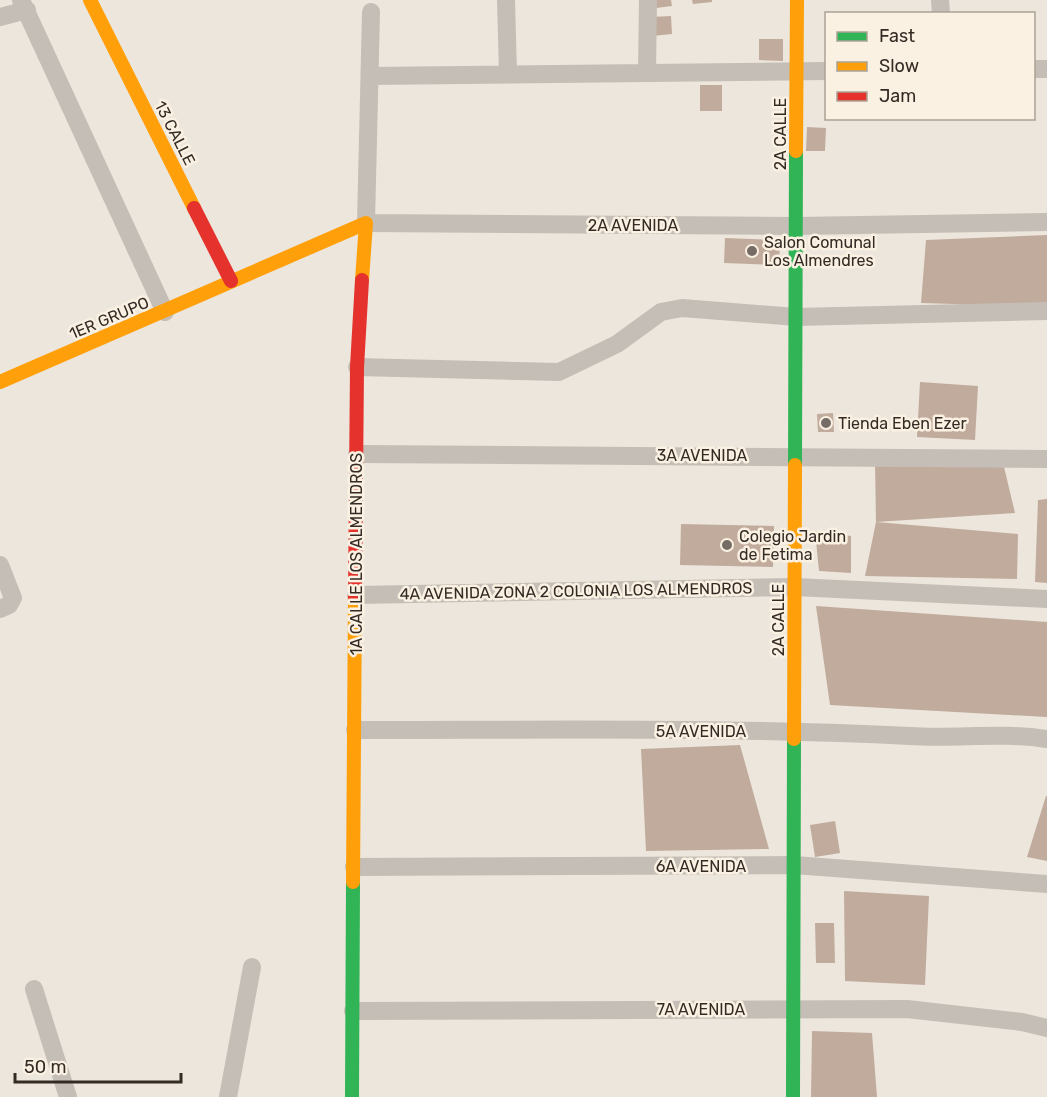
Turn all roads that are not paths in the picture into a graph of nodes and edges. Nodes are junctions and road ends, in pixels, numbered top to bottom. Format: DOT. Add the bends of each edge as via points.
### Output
graph roads {
  1 [pos="90,0"];
  2 [pos="506,0"];
  3 [pos="648,0"];
  4 [pos="797,0"];
  5 [pos="24,5"];
  6 [pos="371,12"];
  7 [pos="0,17"];
  8 [pos="797,71"];
  9 [pos="825,71"];
  10 [pos="647,73"];
  11 [pos="508,74"];
  12 [pos="370,76"];
  13 [pos="1047,222"];
  14 [pos="366,223"];
  15 [pos="796,226"];
  16 [pos="231,281"];
  17 [pos="1047,311"];
  18 [pos="165,312"];
  19 [pos="796,317"];
  20 [pos="357,367"];
  21 [pos="0,382"];
  22 [pos="357,454"];
  23 [pos="795,456"];
  24 [pos="1047,459"];
  25 [pos="0,565"];
  26 [pos="795,587"];
  27 [pos="356,595"];
  28 [pos="1047,599"];
  29 [pos="6,604"];
  30 [pos="355,730"];
  31 [pos="795,731"];
  32 [pos="1047,739"];
  33 [pos="794,865"];
  34 [pos="354,867"];
  35 [pos="1047,884"];
  36 [pos="252,968"];
  37 [pos="34,989"];
  38 [pos="794,1009"];
  39 [pos="353,1011"];
  40 [pos="1047,1028"];
  41 [pos="68,1097"];
  42 [pos="228,1097"];
  43 [pos="352,1097"];
  44 [pos="794,1097"];
  1 -- 16 [label="street, 13 CALLE"];
  2 -- 11 [label="street"];
  3 -- 10 [label="street"];
  4 -- 8 [label="street, 2A CALLE"];
  5 -- 7 [label="street"];
  5 -- 18 [label="street"];
  6 -- 12 [label="street, 1A CALLE LOS ALMENDROS"];
  8 -- 9 [label="street"];
  8 -- 10 [label="street"];
  8 -- 15 [label="street, 2A CALLE"];
  10 -- 11 [label="street"];
  11 -- 12 [label="street"];
  12 -- 14 [label="street, 1A CALLE LOS ALMENDROS"];
  13 -- 15 [label="street, 2A AVENIDA"];
  14 -- 15 [label="street, 2A AVENIDA"];
  14 -- 16 [label="street, 2A AVENIDA"];
  14 -- 20 [label="street, 1A CALLE LOS ALMENDROS"];
  15 -- 19 [label="street, 2A CALLE"];
  16 -- 18 [label="street, 1ER GRUPO"];
  17 -- 19 [label="street"];
  18 -- 21 [label="street, 1ER GRUPO"];
  19 -- 20 [label="street" via="682,308 661,312 617,344 559,372"];
  19 -- 23 [label="street, 2A CALLE"];
  20 -- 22 [label="street, 1A CALLE LOS ALMENDROS"];
  22 -- 23 [label="street, 3A AVENIDA"];
  22 -- 27 [label="street, 1A CALLE LOS ALMENDROS"];
  23 -- 24 [label="street, 3A AVENIDA"];
  23 -- 26 [label="street, 2A CALLE"];
  25 -- 29 [label="street"];
  26 -- 27 [label="street, 4A AVENIDA ZONA 2 COLONIA LOS ALMENDROS"];
  26 -- 28 [label="street, 4A AVENIDA ZONA 2 COLONIA LOS ALMENDROS"];
  26 -- 31 [label="street, 2A CALLE"];
  27 -- 30 [label="street, 1A CALLE LOS ALMENDROS"];
  30 -- 31 [label="street, 5A AVENIDA"];
  30 -- 34 [label="street, 1A CALLE LOS ALMENDROS"];
  31 -- 32 [label="street, 5A AVENIDA" via="1019,735"];
  31 -- 33 [label="street, 2A CALLE"];
  33 -- 34 [label="street, 6A AVENIDA"];
  33 -- 35 [label="street, 6A AVENIDA"];
  33 -- 38 [label="street, 2A CALLE"];
  34 -- 39 [label="street, 1A CALLE LOS ALMENDROS"];
  36 -- 42 [label="street"];
  37 -- 41 [label="street"];
  38 -- 39 [label="street, 7A AVENIDA"];
  38 -- 40 [label="street, 7A AVENIDA" via="907,1009"];
  38 -- 44 [label="street, 2A CALLE"];
  39 -- 43 [label="street, 1A CALLE LOS ALMENDROS"];
}
